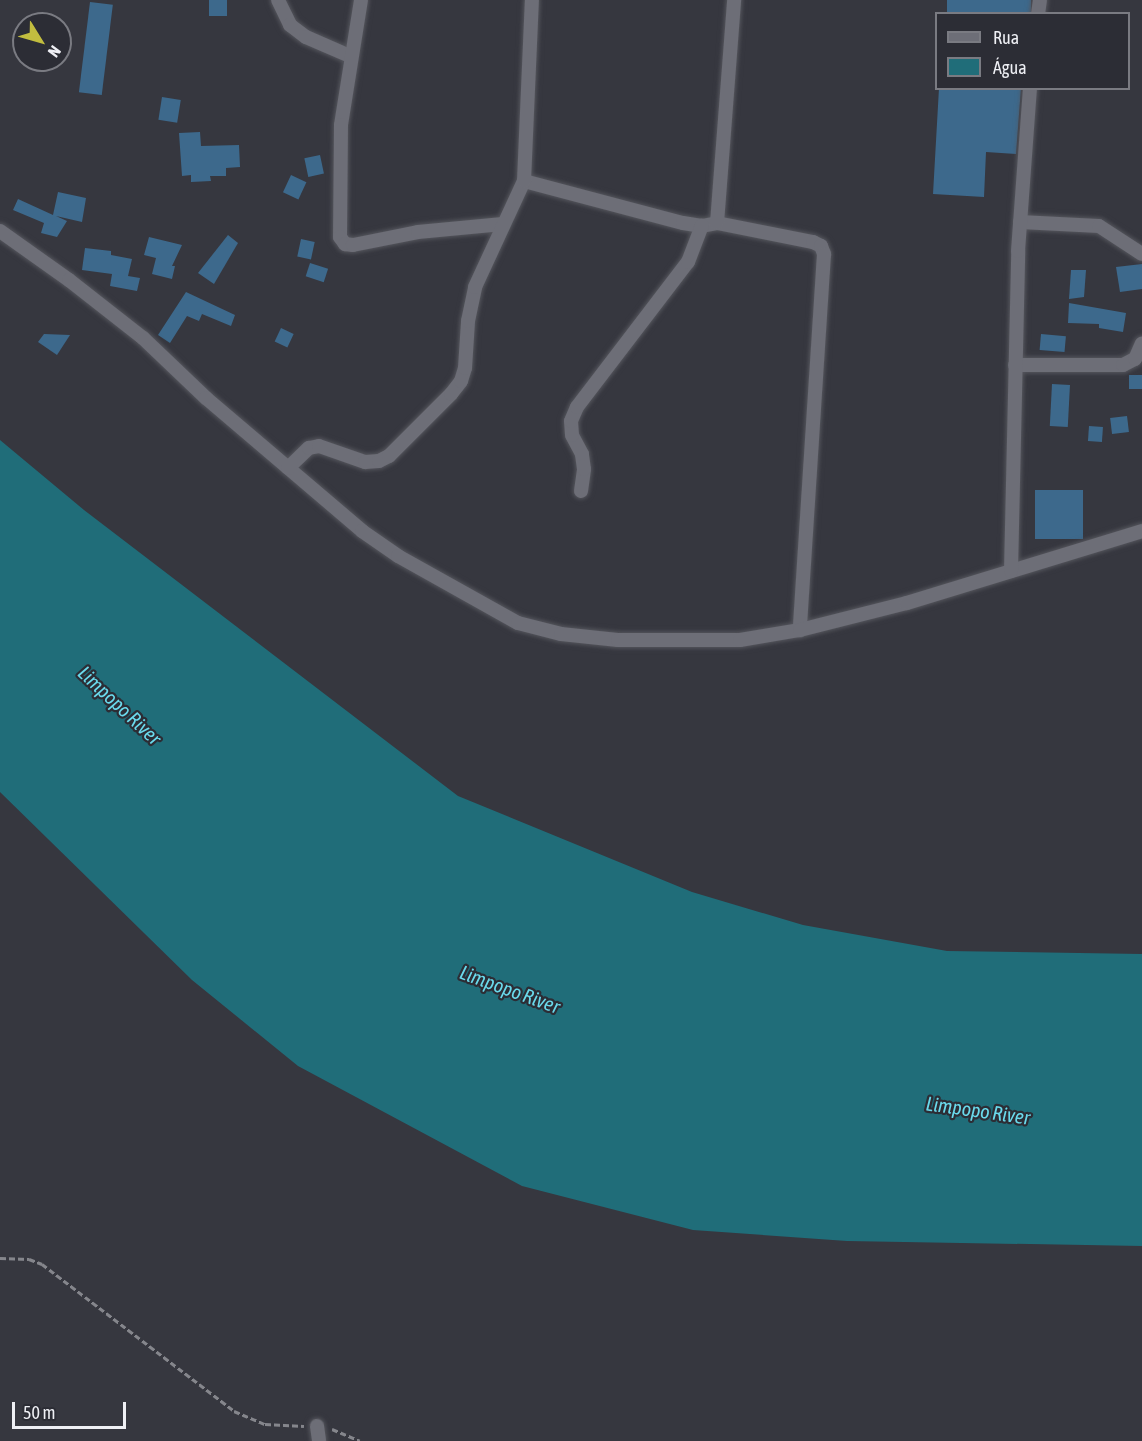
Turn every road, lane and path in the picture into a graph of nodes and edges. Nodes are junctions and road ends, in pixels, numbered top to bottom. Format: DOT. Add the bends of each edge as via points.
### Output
graph roads {
  1 [pos="278,0"];
  2 [pos="361,0"];
  3 [pos="532,0"];
  4 [pos="734,0"];
  5 [pos="350,56"];
  6 [pos="1030,90"];
  7 [pos="524,181"];
  8 [pos="1020,222"];
  9 [pos="717,223"];
  10 [pos="503,224"];
  11 [pos="702,226"];
  12 [pos="0,231"];
  13 [pos="1142,254"];
  14 [pos="1142,342"];
  15 [pos="1015,365"];
  16 [pos="288,468"];
  17 [pos="581,491"];
  18 [pos="1142,531"];
  19 [pos="1011,571"];
  20 [pos="800,630"];
  21 [pos="0,1258"];
  22 [pos="317,1426"];
  23 [pos="319,1441"];
  24 [pos="360,1441"];
  1 -- 5 [label="street" via="290,25 306,37"];
  2 -- 5 [label="street"];
  3 -- 7 [label="street"];
  4 -- 9 [label="street"];
  5 -- 10 [label="street" via="341,125 340,237 345,244"];
  6 -- 8 [label="street"];
  7 -- 10 [label="street"];
  7 -- 11 [label="street"];
  8 -- 13 [label="street" via="1099,226"];
  8 -- 15 [label="street"];
  9 -- 11 [label="street"];
  9 -- 20 [label="street" via="813,242 821,246 824,254"];
  10 -- 16 [label="street" via="476,287 468,321 465,368 451,394 389,456 379,461 365,462 319,446 309,448"];
  11 -- 17 [label="street" via="688,262 577,407 571,421 572,435 582,454"];
  12 -- 16 [label="street" via="143,338"];
  14 -- 15 [label="street" via="1135,359 1123,365"];
  15 -- 19 [label="street"];
  16 -- 20 [label="street" via="398,556 518,623 561,634 618,640 740,640"];
  18 -- 19 [label="street"];
  19 -- 20 [label="street"];
  21 -- 22 [label="path" via="29,1259 42,1264 234,1411 265,1424"];
  22 -- 23 [label="street"];
  22 -- 24 [label="path"];
}
